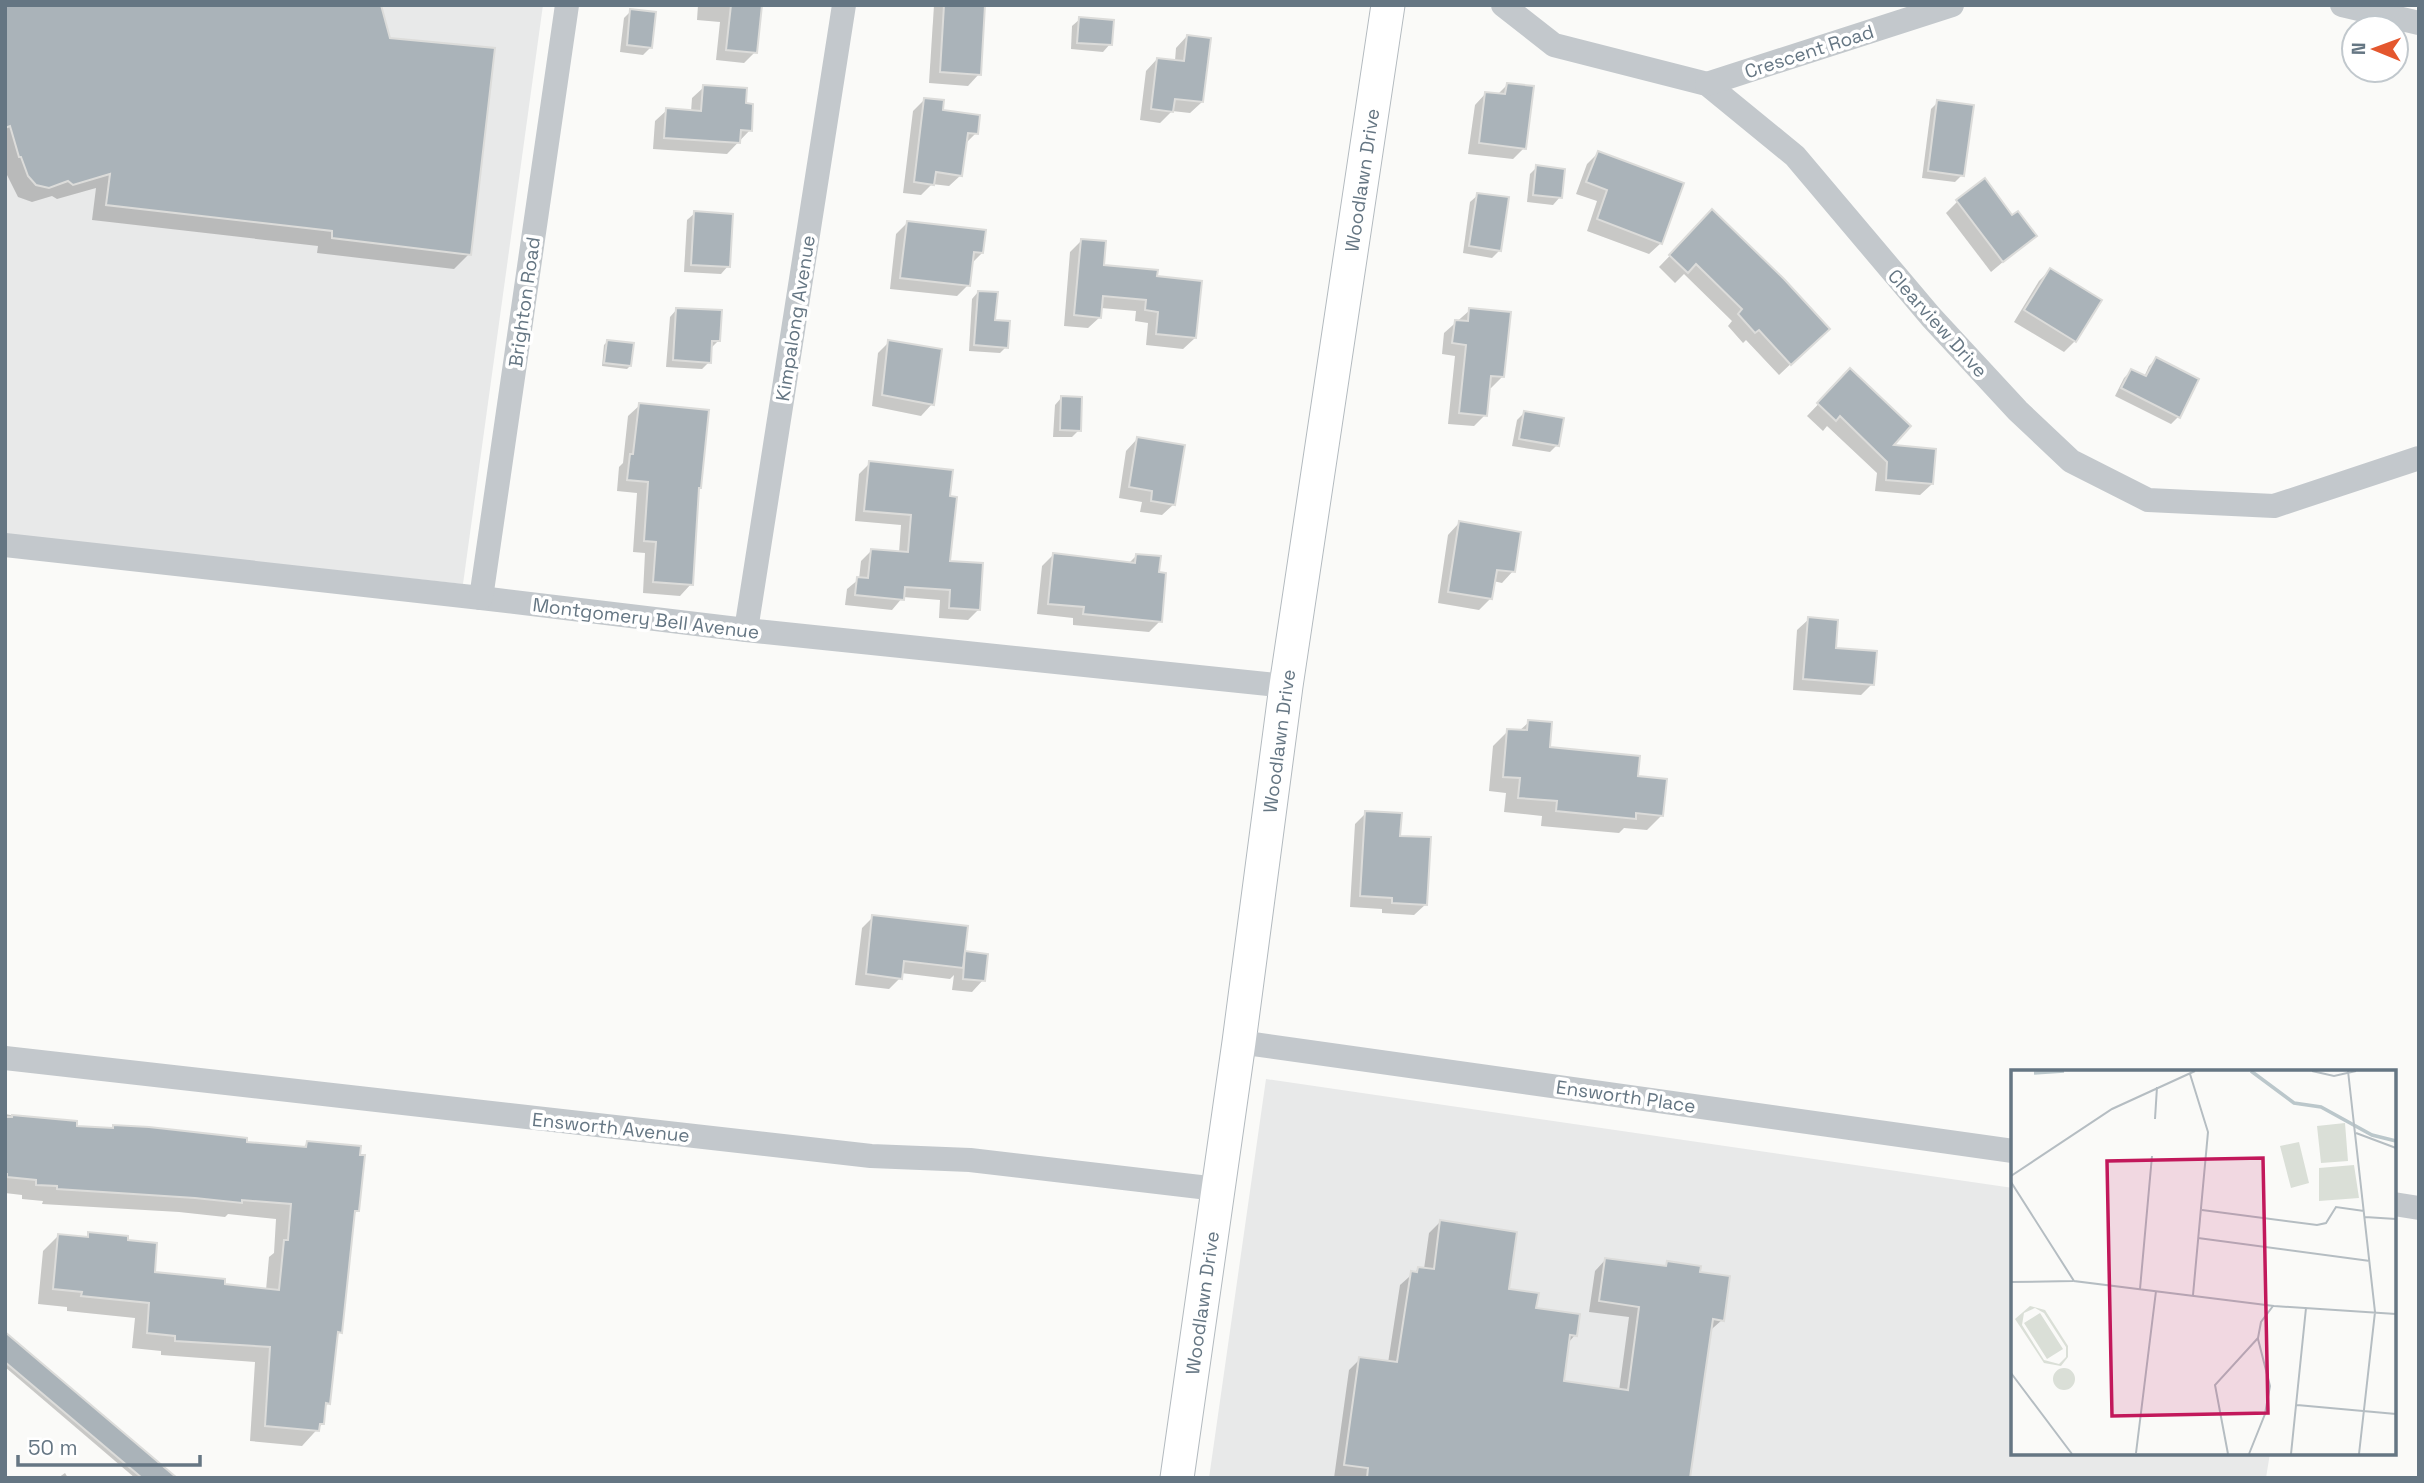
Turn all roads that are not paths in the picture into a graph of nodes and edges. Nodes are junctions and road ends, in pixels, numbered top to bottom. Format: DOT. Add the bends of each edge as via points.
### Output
graph roads {
  1 [pos="566,5"];
  2 [pos="844,5"];
  3 [pos="1388,5"];
  4 [pos="1503,5"];
  5 [pos="1952,5"];
  6 [pos="2342,5"];
  7 [pos="2419,23"];
  8 [pos="1707,84"];
  9 [pos="2419,458"];
  10 [pos="5,545"];
  11 [pos="481,598"];
  12 [pos="746,630"];
  13 [pos="1286,686"];
  14 [pos="1239,1042"];
  15 [pos="5,1058"];
  16 [pos="2011,1151"];
  17 [pos="1217,1189"];
  18 [pos="2396,1204"];
  19 [pos="2419,1208"];
  20 [pos="1177,1478"];
  1 -- 11 [label="street, Brighton Road"];
  2 -- 12 [label="street, Kimpalong Avenue"];
  3 -- 13 [label="main road, Woodlawn Drive"];
  4 -- 8 [label="street, Clearview Drive" via="1553,45"];
  5 -- 8 [label="street, Crescent Road"];
  6 -- 7 [label="street"];
  8 -- 9 [label="street, Clearview Drive" via="1795,156 1931,317 2071,461 2148,500 2274,506"];
  10 -- 11 [label="street, Montgomery Bell Avenue"];
  11 -- 12 [label="street, Montgomery Bell Avenue"];
  12 -- 13 [label="street, Montgomery Bell Avenue"];
  13 -- 14 [label="main road, Woodlawn Drive"];
  14 -- 16 [label="street, Ensworth Place"];
  14 -- 17 [label="main road, Woodlawn Drive"];
  15 -- 17 [label="street, Ensworth Avenue" via="871,1156 970,1160"];
  17 -- 20 [label="main road, Woodlawn Drive"];
  18 -- 19 [label="street"];
}
